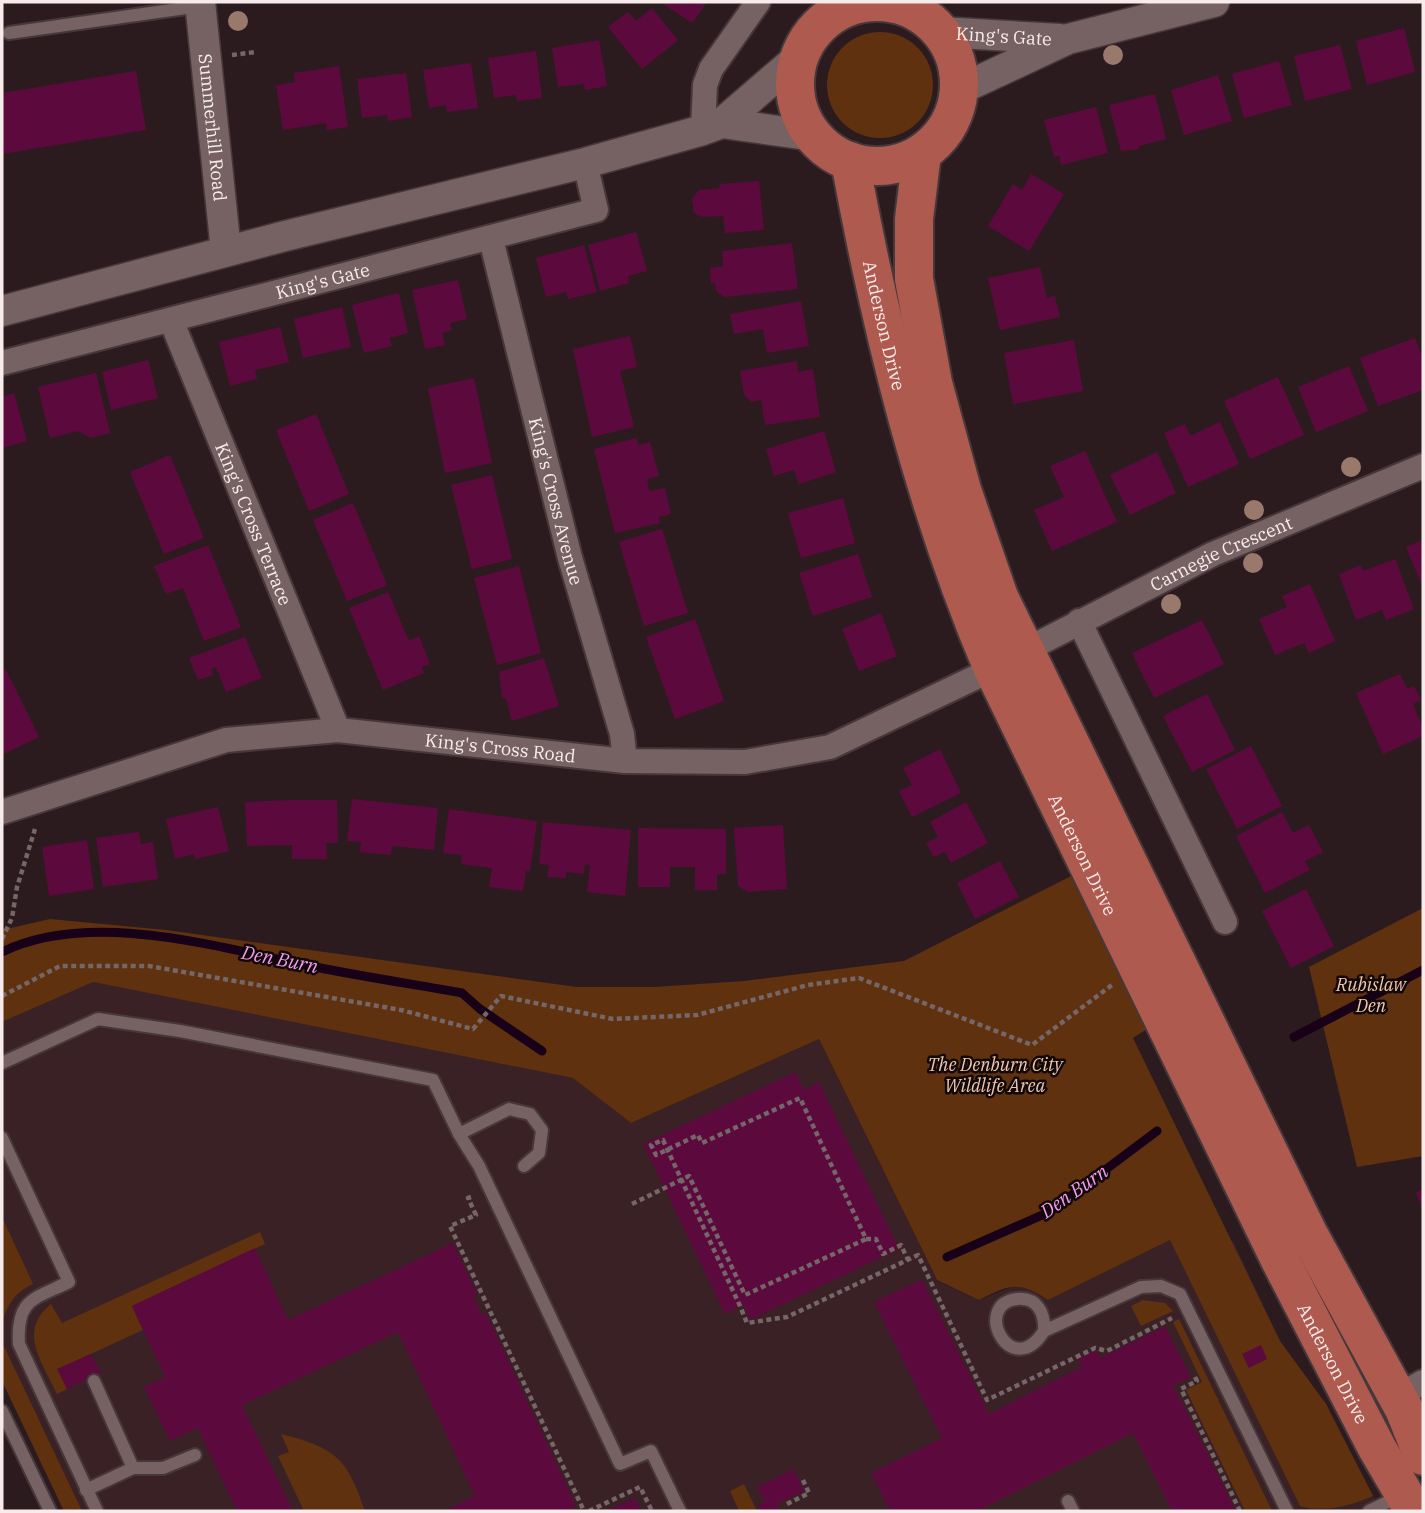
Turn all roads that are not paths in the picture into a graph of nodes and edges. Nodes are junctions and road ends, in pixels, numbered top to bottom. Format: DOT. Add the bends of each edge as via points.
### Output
graph roads {
  1 [pos="758,2"];
  2 [pos="1214,2"];
  3 [pos="200,4"];
  4 [pos="833,10"];
  5 [pos="923,15"];
  6 [pos="9,33"];
  7 [pos="1068,39"];
  8 [pos="801,55"];
  9 [pos="960,90"];
  10 [pos="713,126"];
  11 [pos="814,136"];
  12 [pos="922,153"];
  13 [pos="850,161"];
  14 [pos="585,163"];
  15 [pos="491,239"];
  16 [pos="226,251"];
  17 [pos="2,312"];
  18 [pos="171,320"];
  19 [pos="2,363"];
  20 [pos="1423,466"];
  21 [pos="1079,621"];
  22 [pos="1008,660"];
  23 [pos="338,730"];
  24 [pos="625,761"];
  25 [pos="2,812"];
  26 [pos="1225,922"];
  27 [pos="2,1063"];
  28 [pos="459,1134"];
  29 [pos="2,1138"];
  30 [pos="524,1166"];
  31 [pos="1044,1331"];
  32 [pos="94,1381"];
  33 [pos="1412,1404"];
  34 [pos="2,1411"];
  35 [pos="195,1455"];
  36 [pos="1423,1456"];
  37 [pos="133,1468"];
  38 [pos="86,1490"];
  39 [pos="1408,1503"];
  40 [pos="50,1511"];
  41 [pos="97,1511"];
  42 [pos="680,1511"];
  43 [pos="1287,1511"];
  44 [pos="1368,1511"];
  1 -- 10 [label="street" via="711,69 705,85"];
  2 -- 7 [label="street, King's Gate"];
  3 -- 6 [label="lane"];
  3 -- 16 [label="street, Summerhill Road"];
  4 -- 5 [label="main road" via="897,4"];
  4 -- 8 [label="main road"];
  5 -- 7 [label="street, King's Gate" via="1003,38"];
  5 -- 9 [label="main road" via="952,50"];
  7 -- 9 [label="street, King's Gate"];
  8 -- 10 [label="street"];
  8 -- 11 [label="main road" via="796,97"];
  9 -- 12 [label="main road" via="952,118"];
  10 -- 11 [label="street"];
  10 -- 14 [label="street"];
  11 -- 13 [label="main road"];
  12 -- 13 [label="main road" via="899,163 875,166"];
  12 -- 22 [label="main road, Anderson Drive" via="914,219 914,279 933,383 962,490 999,597"];
  13 -- 22 [label="main road, Anderson Drive" via="900,394 970,615"];
  14 -- 15 [label="street, King's Gate" via="596,210"];
  14 -- 16 [label="street"];
  15 -- 18 [label="street, King's Gate"];
  15 -- 24 [label="street, King's Cross Avenue" via="570,558 622,734"];
  16 -- 17 [label="street"];
  18 -- 19 [label="street, King's Gate"];
  18 -- 23 [label="street, King's Cross Terrace"];
  20 -- 21 [label="street, Carnegie Crescent" via="1213,554"];
  21 -- 22 [label="street, Carnegie Crescent"];
  21 -- 26 [label="street"];
  22 -- 24 [label="street, King's Cross Road" via="830,747 745,762"];
  22 -- 33 [label="main road, Anderson Drive" via="1301,1221"];
  22 -- 39 [label="main road, Anderson Drive" via="1140,970 1280,1260"];
  23 -- 24 [label="street, King's Cross Road"];
  23 -- 25 [label="street, King's Cross Road" via="226,740"];
  27 -- 28 [label="lane" via="98,1019 180,1031 433,1080"];
  28 -- 30 [label="lane" via="509,1109 530,1114 542,1130 539,1153"];
  28 -- 42 [label="lane" via="479,1166 620,1464 651,1451"];
  29 -- 38 [label="lane" via="69,1282 30,1301 18,1320 19,1344"];
  31 -- 31 [label="lane" via="1026,1348 1013,1347 996,1329 997,1316 1015,1299 1028,1300 1045,1318"];
  31 -- 43 [label="lane" via="1141,1287 1161,1286 1180,1294"];
  32 -- 37 [label="lane"];
  33 -- 36 [label="main road, Anderson Drive"];
  34 -- 40 [label="lane"];
  35 -- 37 [label="lane" via="163,1468"];
  37 -- 38 [label="lane"];
  38 -- 41 [label="lane"];
  39 -- 44 [label="lane"];
}
